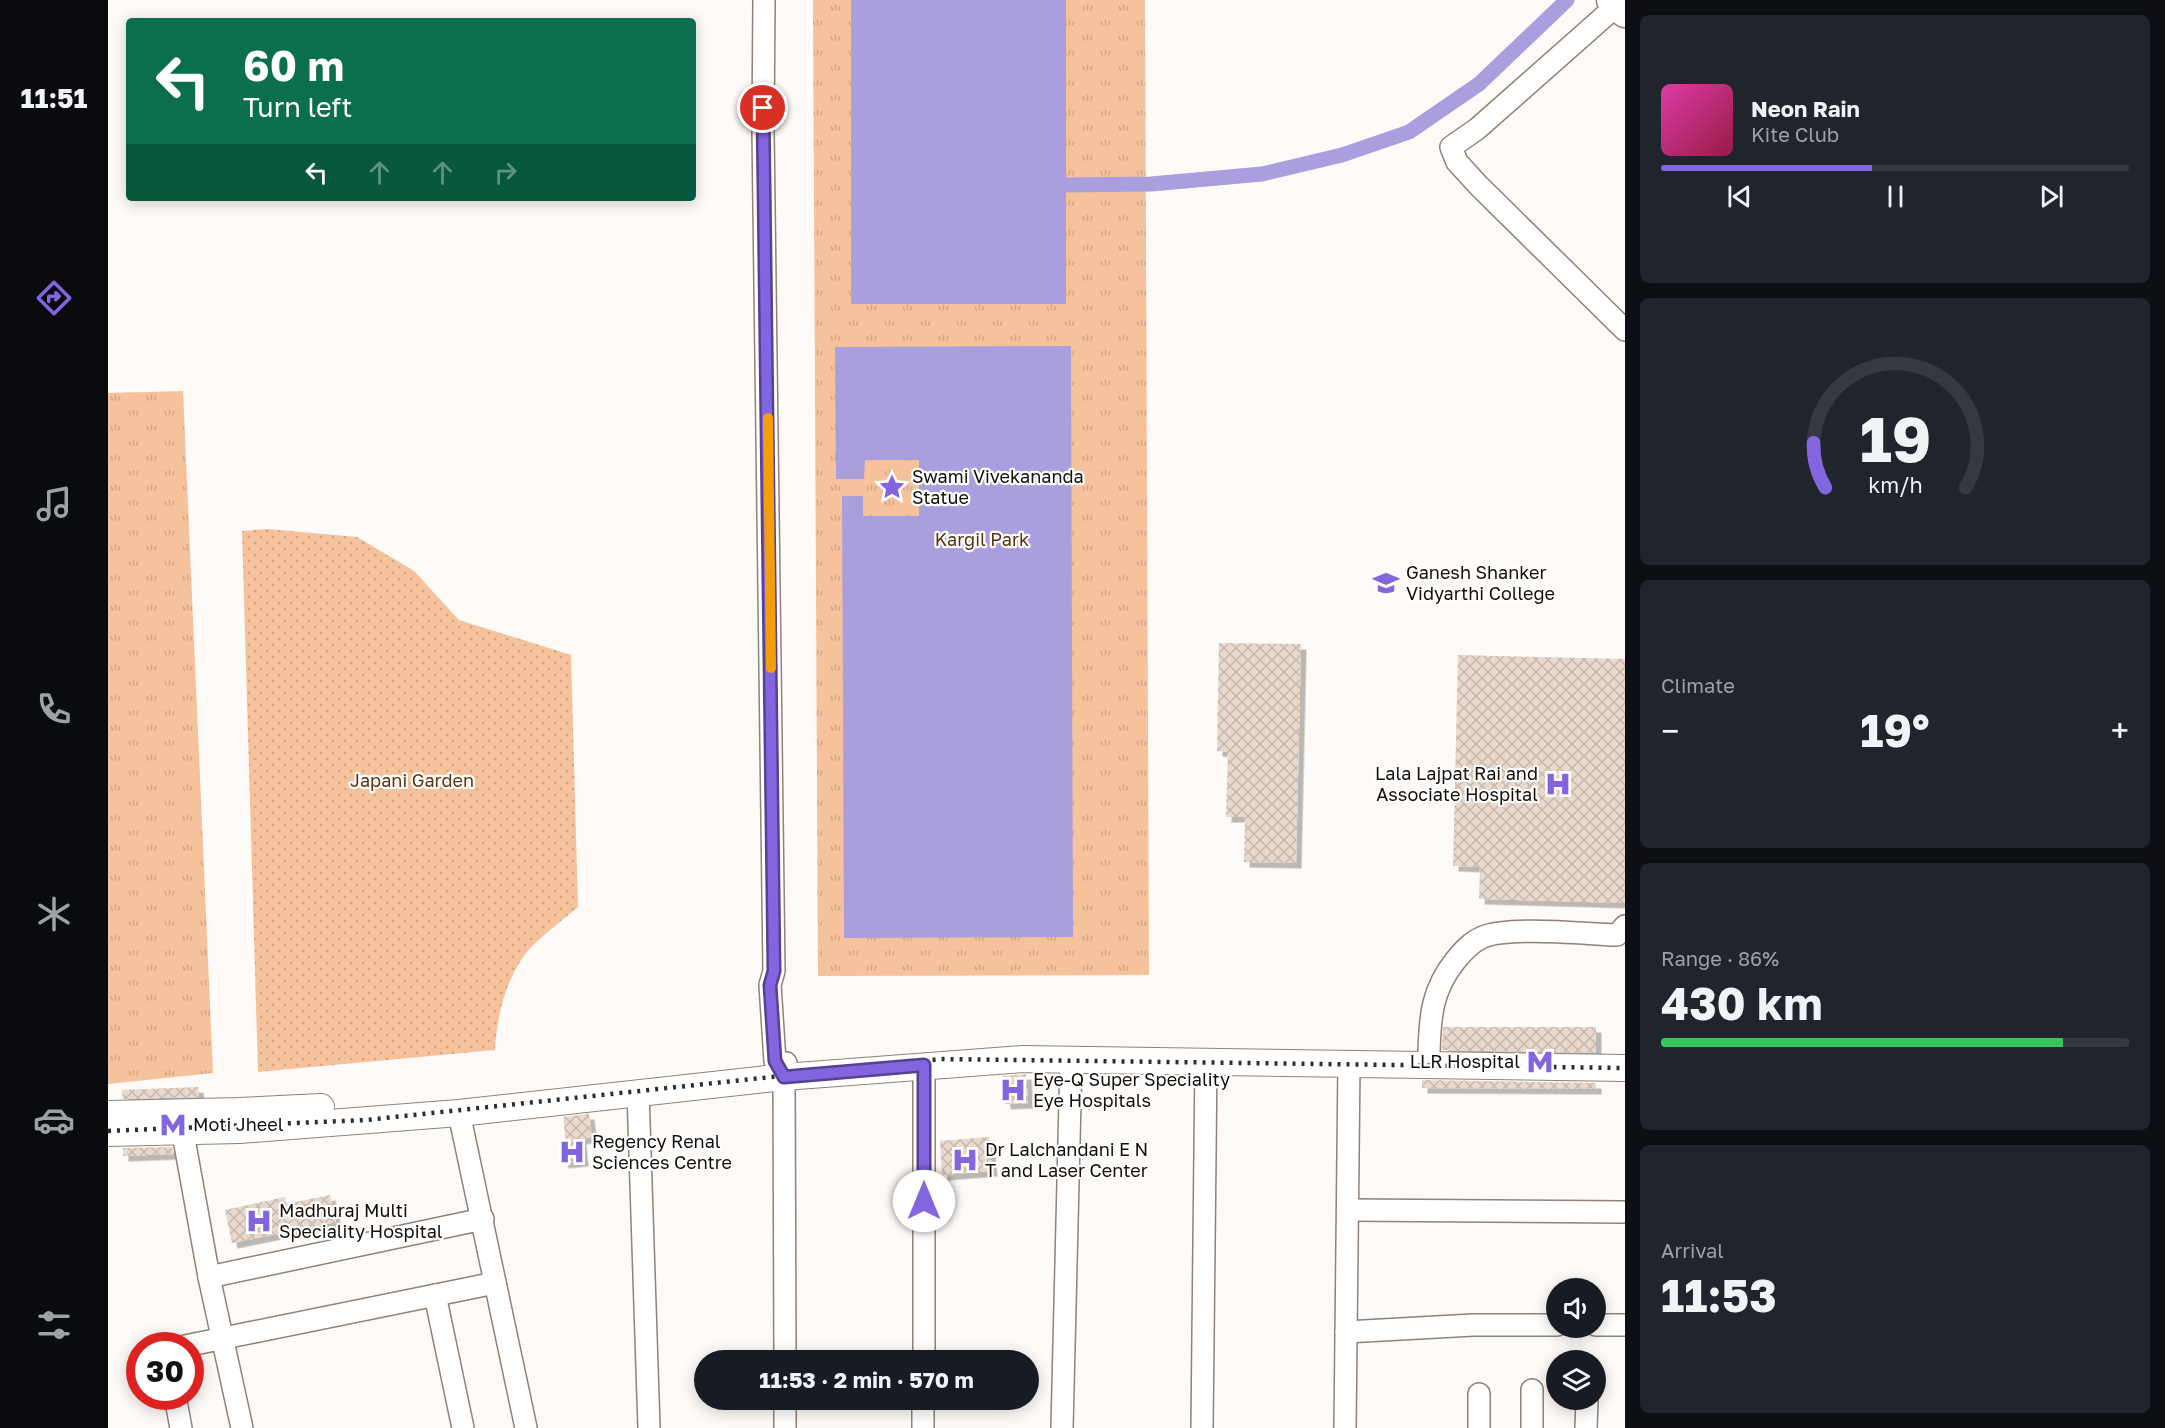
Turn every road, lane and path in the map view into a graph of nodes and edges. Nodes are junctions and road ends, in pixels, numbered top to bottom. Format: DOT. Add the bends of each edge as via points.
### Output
graph roads {
  1 [pos="764,0"];
  2 [pos="1619,4"];
  3 [pos="1625,330"];
  4 [pos="1622,935"];
  5 [pos="1429,1052"];
  6 [pos="1263,1056"];
  7 [pos="1625,1056"];
  8 [pos="1071,1059"];
  9 [pos="1206,1061"];
  10 [pos="1349,1064"];
  11 [pos="924,1065"];
  12 [pos="782,1066"];
  13 [pos="1625,1068"];
  14 [pos="638,1092"];
  15 [pos="459,1113"];
  16 [pos="108,1114"];
  17 [pos="180,1122"];
  18 [pos="108,1133"];
  19 [pos="1348,1210"];
  20 [pos="1625,1212"];
  21 [pos="483,1219"];
  22 [pos="209,1277"];
  23 [pos="495,1283"];
  24 [pos="435,1295"];
  25 [pos="1546,1325"];
  26 [pos="1606,1325"];
  27 [pos="1625,1325"];
  28 [pos="1346,1332"];
  29 [pos="223,1338"];
  30 [pos="204,1342"];
  31 [pos="785,1350"];
  32 [pos="924,1350"];
  33 [pos="1532,1390"];
  34 [pos="1479,1394"];
  35 [pos="178,1410"];
  36 [pos="785,1410"];
  37 [pos="924,1410"];
  38 [pos="1587,1410"];
  39 [pos="181,1428"];
  40 [pos="242,1428"];
  41 [pos="463,1428"];
  42 [pos="526,1428"];
  43 [pos="649,1428"];
  44 [pos="785,1428"];
  45 [pos="923,1428"];
  46 [pos="1062,1428"];
  47 [pos="1202,1428"];
  48 [pos="1345,1428"];
  49 [pos="1479,1428"];
  50 [pos="1532,1428"];
  51 [pos="1586,1428"];
  1 -- 12 [label="street" via="774,971 770,985"];
  2 -- 3 [label="street" via="1477,129 1451,147 1457,162 1479,186"];
  4 -- 5 [label="street" via="1503,932 1466,947 1443,977 1435,998"];
  5 -- 6 [label="main road"];
  5 -- 7 [label="main road"];
  6 -- 9 [label="main road"];
  6 -- 10 [label="main road"];
  6 -- 12 [label="main road" via="1024,1045"];
  8 -- 9 [label="main road"];
  8 -- 11 [label="main road"];
  8 -- 46 [label="street"];
  9 -- 47 [label="street"];
  10 -- 13 [label="main road"];
  10 -- 19 [label="street"];
  11 -- 12 [label="main road"];
  11 -- 32 [label="street"];
  12 -- 14 [label="main road"];
  12 -- 17 [label="main road" via="453,1099 239,1111"];
  12 -- 31 [label="street"];
  14 -- 15 [label="main road"];
  14 -- 43 [label="street"];
  15 -- 17 [label="main road" via="239,1130"];
  15 -- 21 [label="street"];
  16 -- 17 [label="main road"];
  17 -- 18 [label="main road"];
  17 -- 22 [label="street"];
  19 -- 20 [label="street"];
  19 -- 28 [label="street"];
  21 -- 22 [label="street"];
  21 -- 23 [label="street"];
  22 -- 29 [label="street"];
  23 -- 24 [label="street"];
  23 -- 42 [label="street"];
  24 -- 29 [label="street"];
  24 -- 41 [label="street"];
  25 -- 28 [label="street"];
  26 -- 27 [label="street"];
  28 -- 48 [label="street"];
  29 -- 30 [label="street"];
  29 -- 40 [label="street"];
  33 -- 50 [label="street"];
  34 -- 49 [label="street"];
  35 -- 39 [label="street"];
  36 -- 44 [label="street"];
  37 -- 45 [label="street"];
  38 -- 51 [label="street"];
}
